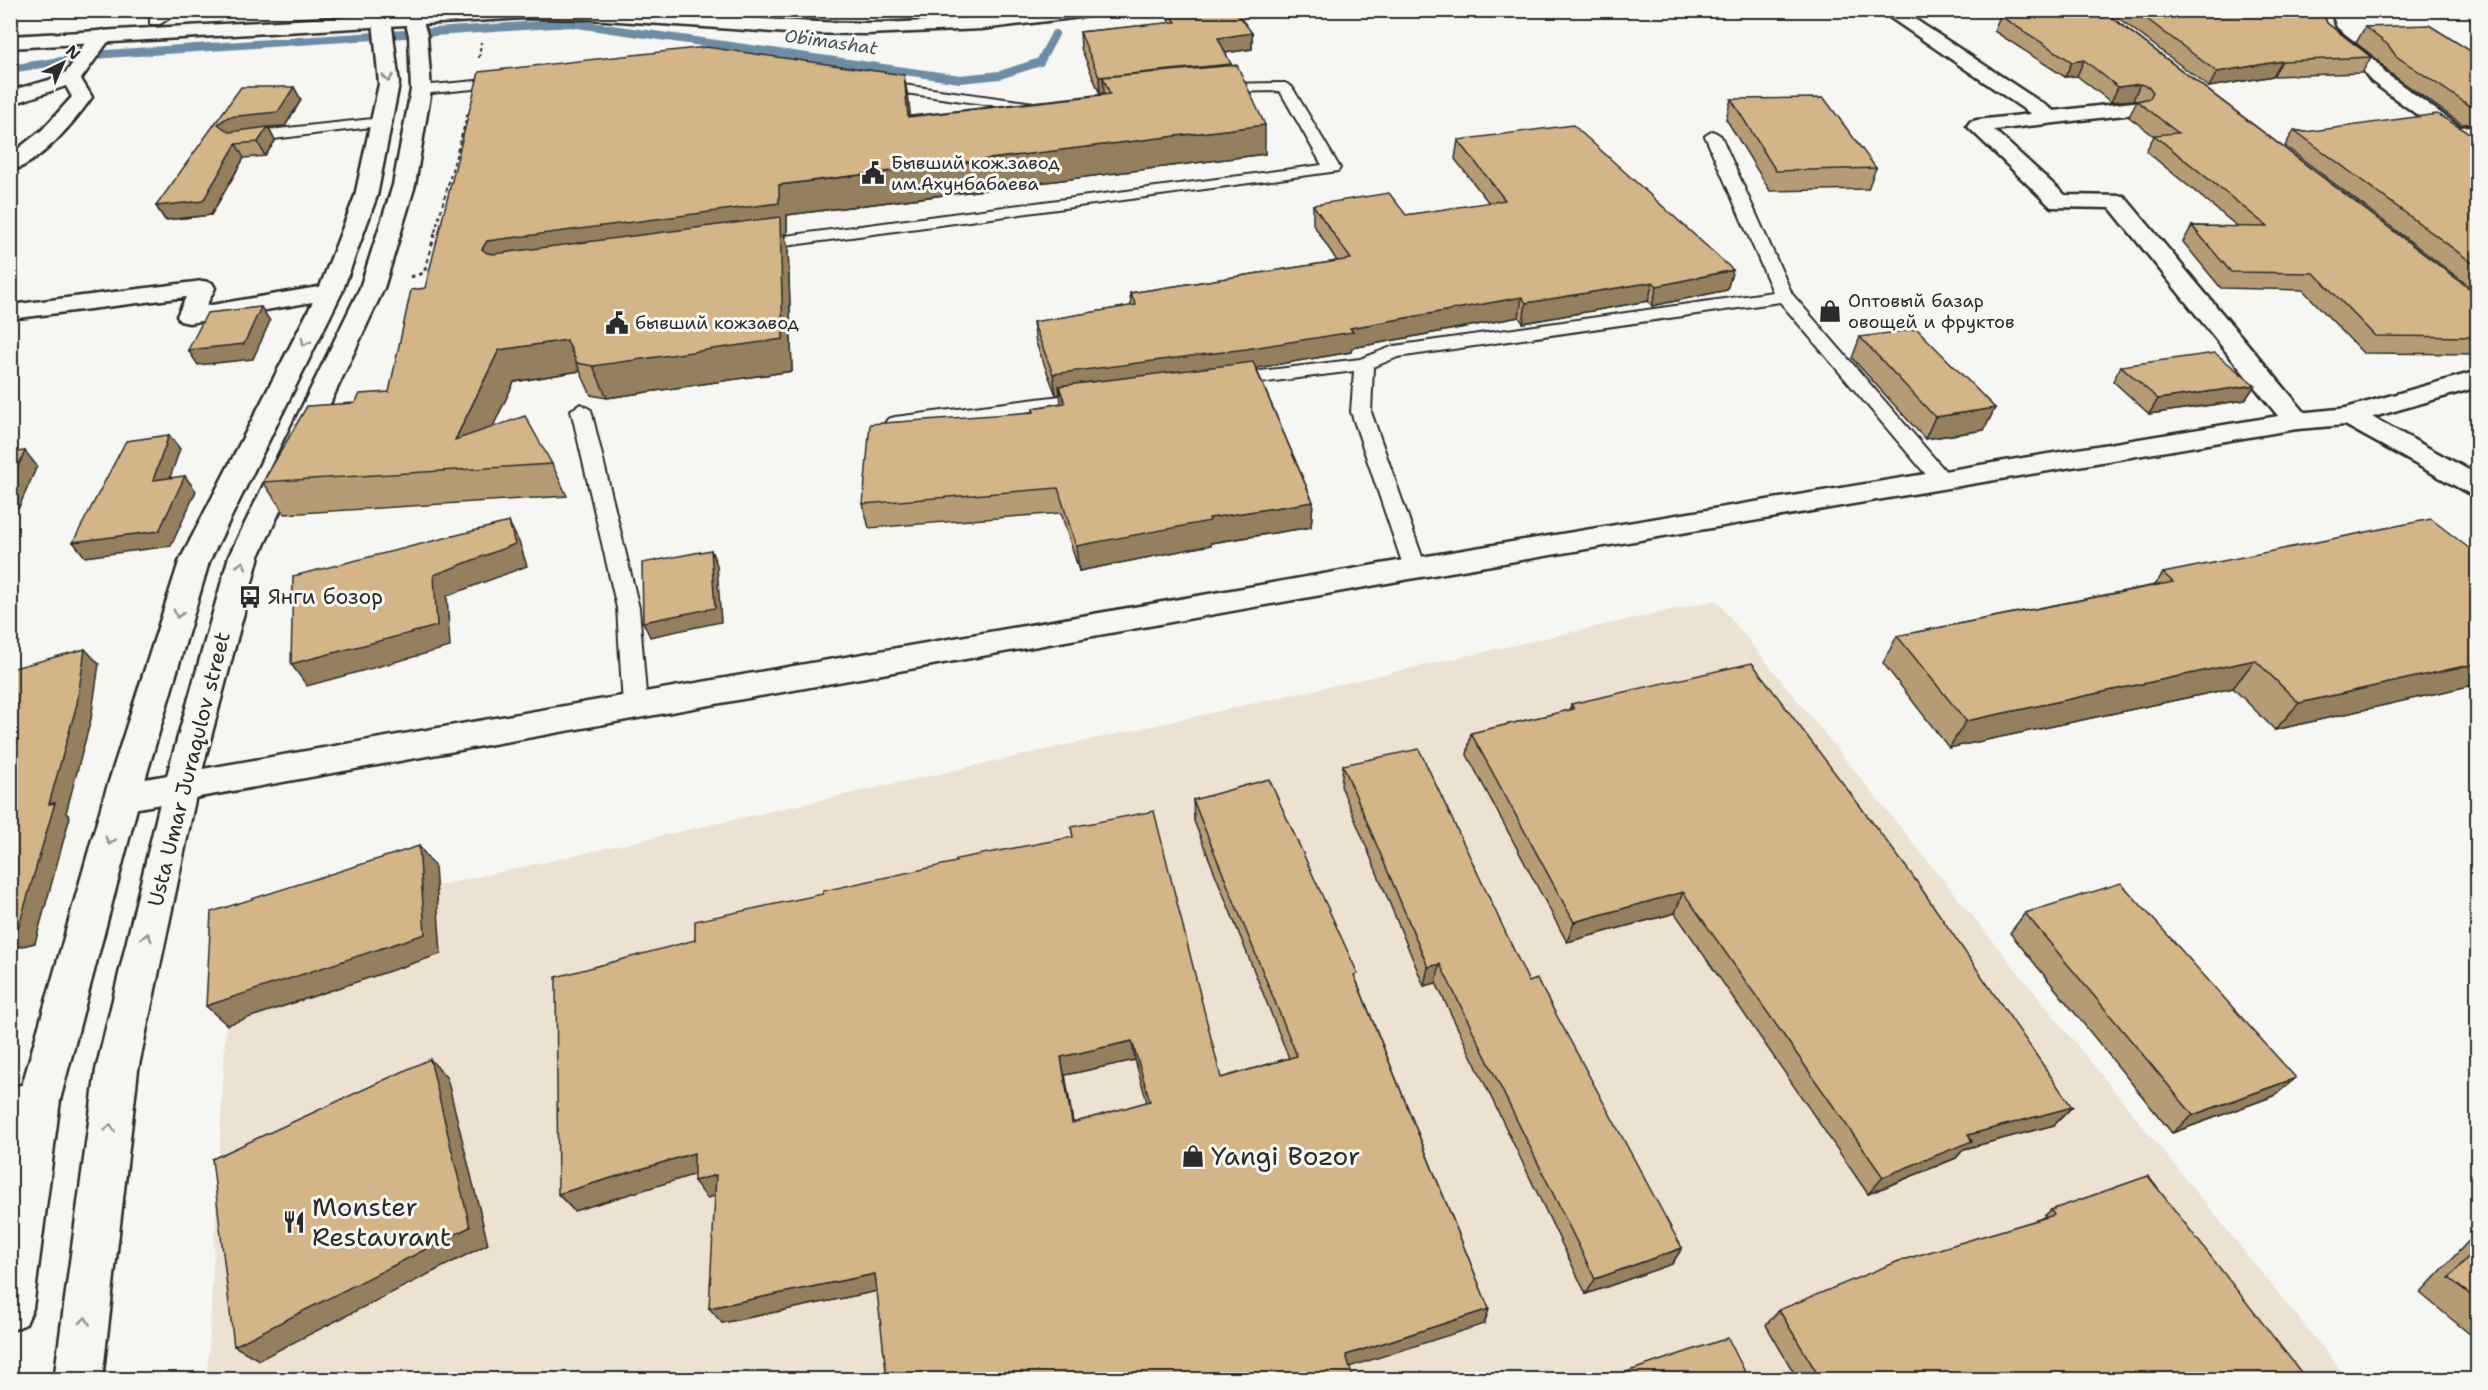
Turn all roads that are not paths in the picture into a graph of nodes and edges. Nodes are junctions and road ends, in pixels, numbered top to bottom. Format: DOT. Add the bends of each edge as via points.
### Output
graph roads {
  1 [pos="176,10"];
  2 [pos="335,10"];
  3 [pos="769,10"];
  4 [pos="973,10"];
  5 [pos="1097,10"];
  6 [pos="1888,10"];
  7 [pos="2319,10"];
  8 [pos="415,14"];
  9 [pos="381,15"];
  10 [pos="156,21"];
  11 [pos="10,29"];
  12 [pos="104,36"];
  13 [pos="10,42"];
  14 [pos="73,75"];
  15 [pos="521,81"];
  16 [pos="860,83"];
  17 [pos="421,90"];
  18 [pos="1203,90"];
  19 [pos="10,99"];
  20 [pos="1069,104"];
  21 [pos="2133,108"];
  22 [pos="2051,118"];
  23 [pos="382,122"];
  24 [pos="2478,132"];
  25 [pos="1713,136"];
  26 [pos="236,138"];
  27 [pos="10,165"];
  28 [pos="743,247"];
  29 [pos="330,292"];
  30 [pos="1784,296"];
  31 [pos="10,312"];
  32 [pos="1364,364"];
  33 [pos="2478,379"];
  34 [pos="1212,383"];
  35 [pos="1106,397"];
  36 [pos="581,410"];
  37 [pos="2349,416"];
  38 [pos="2296,421"];
  39 [pos="895,423"];
  40 [pos="1941,479"];
  41 [pos="2478,487"];
  42 [pos="1416,568"];
  43 [pos="635,706"];
  44 [pos="181,786"];
  45 [pos="122,797"];
  46 [pos="25,1104"];
  47 [pos="10,1308"];
  48 [pos="78,1380"];
  1 -- 10 [label="lane"];
  2 -- 10 [label="main road"];
  3 -- 4 [label="main road" via="856,15"];
  5 -- 8 [label="main road" via="1011,21 858,29 593,13"];
  6 -- 22 [label="main road"];
  7 -- 24 [label="main road" via="2327,32 2378,77 2456,134"];
  8 -- 9 [label="main road"];
  8 -- 17 [label="main road, Usta Umar Juraqulov street"];
  9 -- 12 [label="main road"];
  9 -- 23 [label="main road, one-way" via="389,84"];
  10 -- 11 [label="main road"];
  12 -- 13 [label="main road"];
  12 -- 14 [label="main road"];
  14 -- 19 [label="main road"];
  14 -- 27 [label="main road" via="82,97 58,129"];
  15 -- 17 [label="lane"];
  16 -- 20 [label="lane" via="1034,107"];
  44 -- 17 [label="main road, Usta Umar Juraqulov street, one-way" via="244,556 372,288 404,185"];
  18 -- 28 [label="lane" via="1285,87 1332,168"];
  21 -- 22 [label="main road"];
  22 -- 38 [label="main road" via="1977,126 2059,202 2116,201"];
  23 -- 26 [label="lane"];
  23 -- 29 [label="main road" via="366,196"];
  25 -- 30 [label="lane"];
  29 -- 31 [label="main road" via="189,316 203,288"];
  29 -- 45 [label="main road, one-way" via="194,562"];
  30 -- 32 [label="lane" via="1395,352"];
  30 -- 40 [label="lane"];
  32 -- 34 [label="lane"];
  32 -- 42 [label="lane" via="1361,412"];
  33 -- 37 [label="main road"];
  35 -- 39 [label="lane"];
  36 -- 43 [label="lane" via="628,608"];
  37 -- 38 [label="main road"];
  37 -- 41 [label="main road"];
  38 -- 40 [label="main road"];
  40 -- 42 [label="main road"];
  42 -- 43 [label="main road"];
  43 -- 44 [label="main road"];
  44 -- 45 [label="main road"];
  48 -- 44 [label="main road, Usta Umar Juraqulov street, one-way" via="117,1070"];
  45 -- 46 [label="main road, one-way"];
  46 -- 47 [label="main road"];
}
